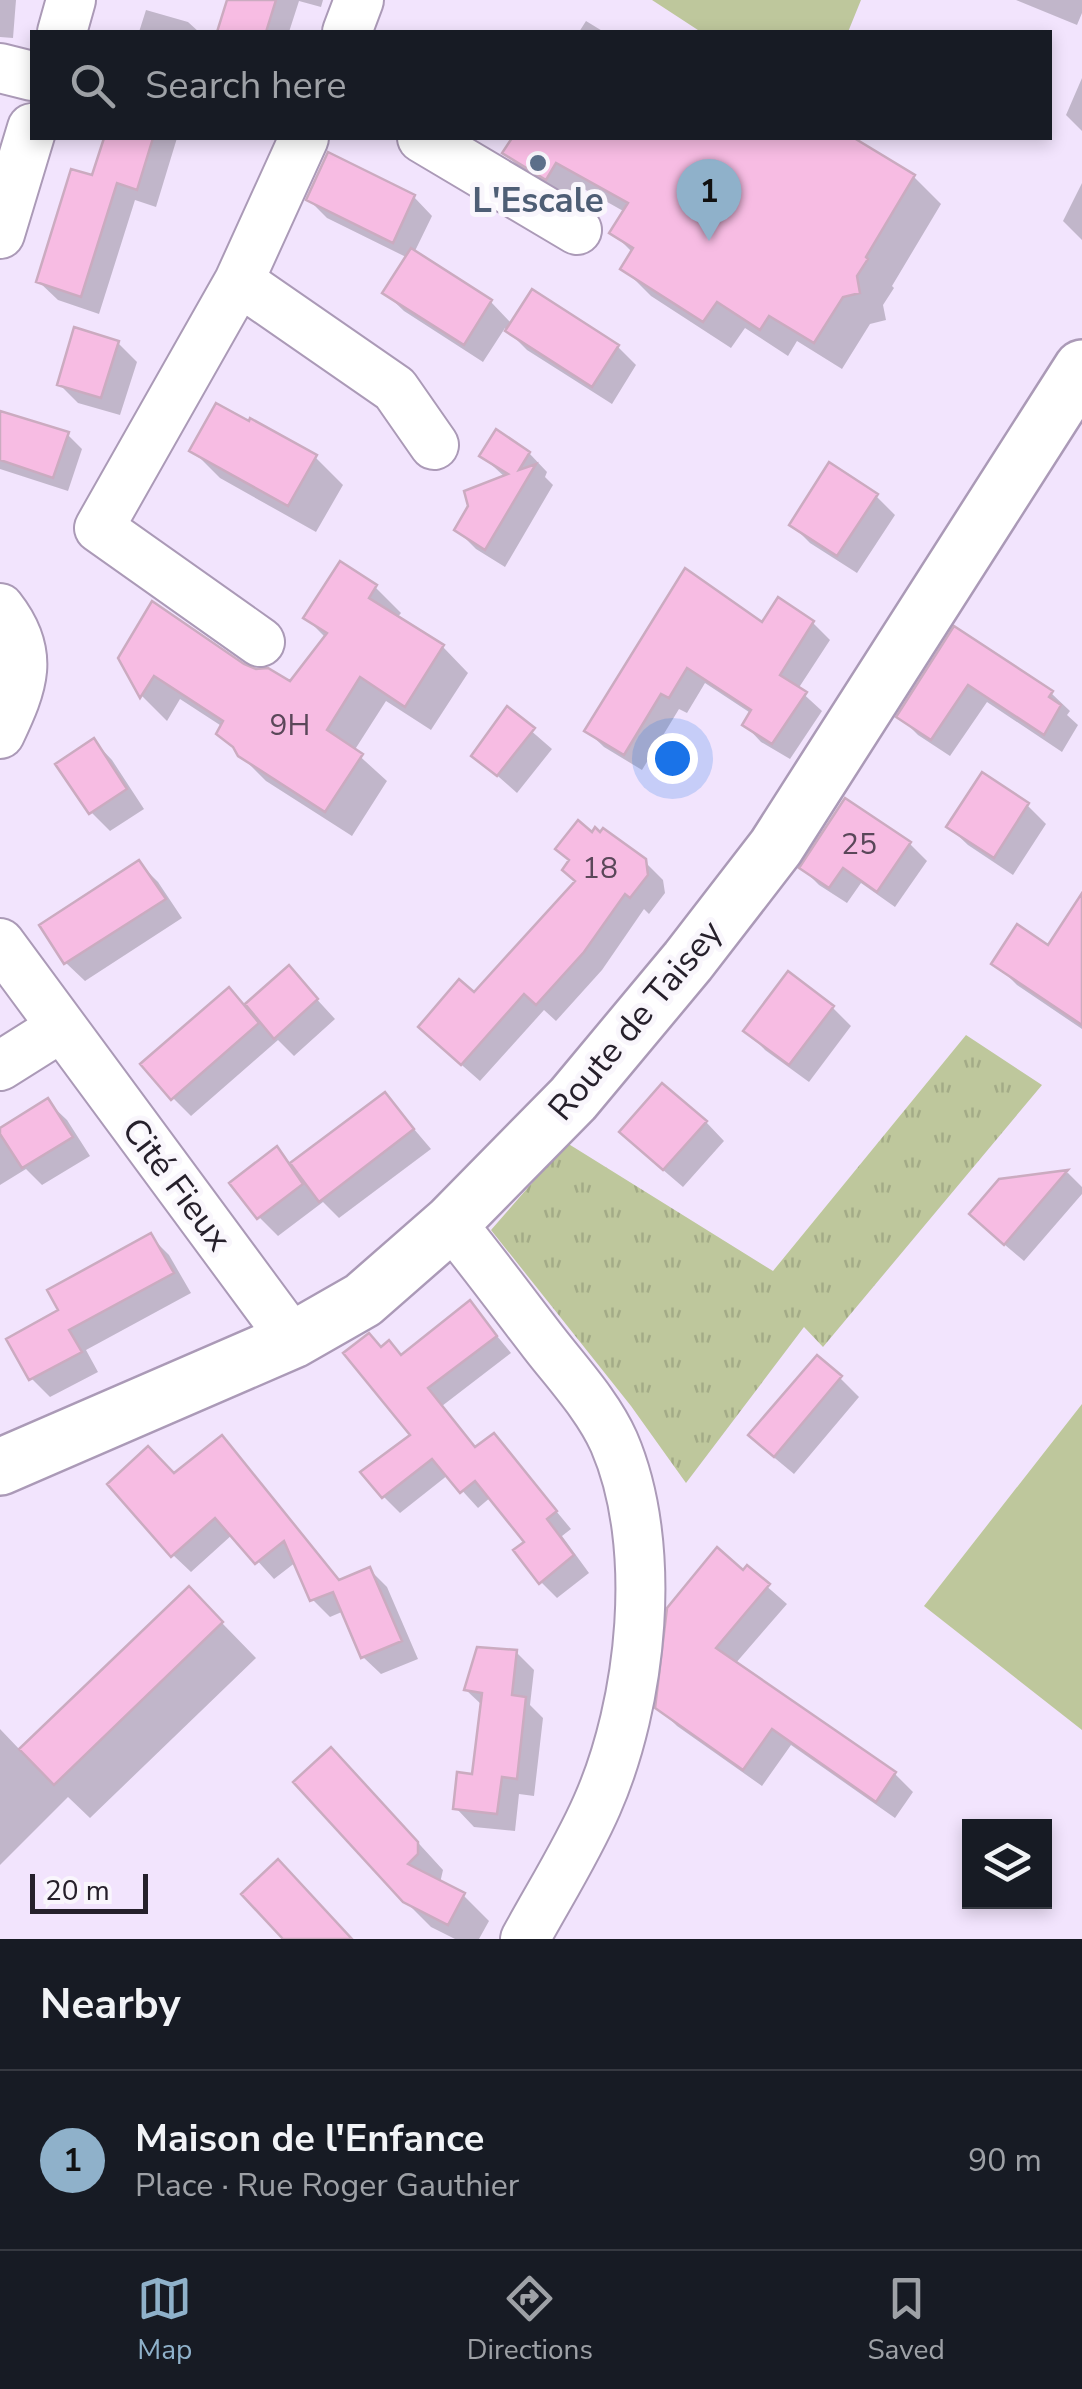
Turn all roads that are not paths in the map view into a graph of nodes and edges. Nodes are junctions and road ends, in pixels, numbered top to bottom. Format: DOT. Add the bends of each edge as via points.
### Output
graph roads {
  1 [pos="71,0"];
  2 [pos="358,0"];
  3 [pos="63,30"];
  4 [pos="348,30"];
  5 [pos="0,68"];
  6 [pos="30,76"];
  7 [pos="30,135"];
  8 [pos="303,140"];
  9 [pos="425,140"];
  10 [pos="577,230"];
  11 [pos="0,234"];
  12 [pos="239,281"];
  13 [pos="1082,368"];
  14 [pos="434,445"];
  15 [pos="0,608"];
  16 [pos="260,642"];
  17 [pos="0,734"];
  18 [pos="0,943"];
  19 [pos="62,1027"];
  20 [pos="0,1066"];
  21 [pos="450,1223"];
  22 [pos="293,1340"];
  23 [pos="0,1467"];
  24 [pos="525,1939"];
  1 -- 3 [label="street"];
  2 -- 4 [label="street"];
  5 -- 6 [label="street"];
  7 -- 11 [label="street"];
  8 -- 12 [label="street"];
  9 -- 10 [label="street"];
  12 -- 14 [label="street" via="395,389"];
  12 -- 16 [label="street" via="100,528"];
  13 -- 21 [label="street, Route de Taisey" via="768,858 573,1099"];
  15 -- 17 [label="street" via="18,630 24,654 19,693"];
  18 -- 19 [label="street, Cité Fieux"];
  19 -- 20 [label="street"];
  19 -- 22 [label="street, Cité Fieux"];
  21 -- 22 [label="street, Route de Taisey" via="364,1300"];
  21 -- 24 [label="street" via="580,1389 613,1441 636,1511 642,1578 622,1732 597,1805"];
  22 -- 23 [label="street, Route de Taisey"];
}
